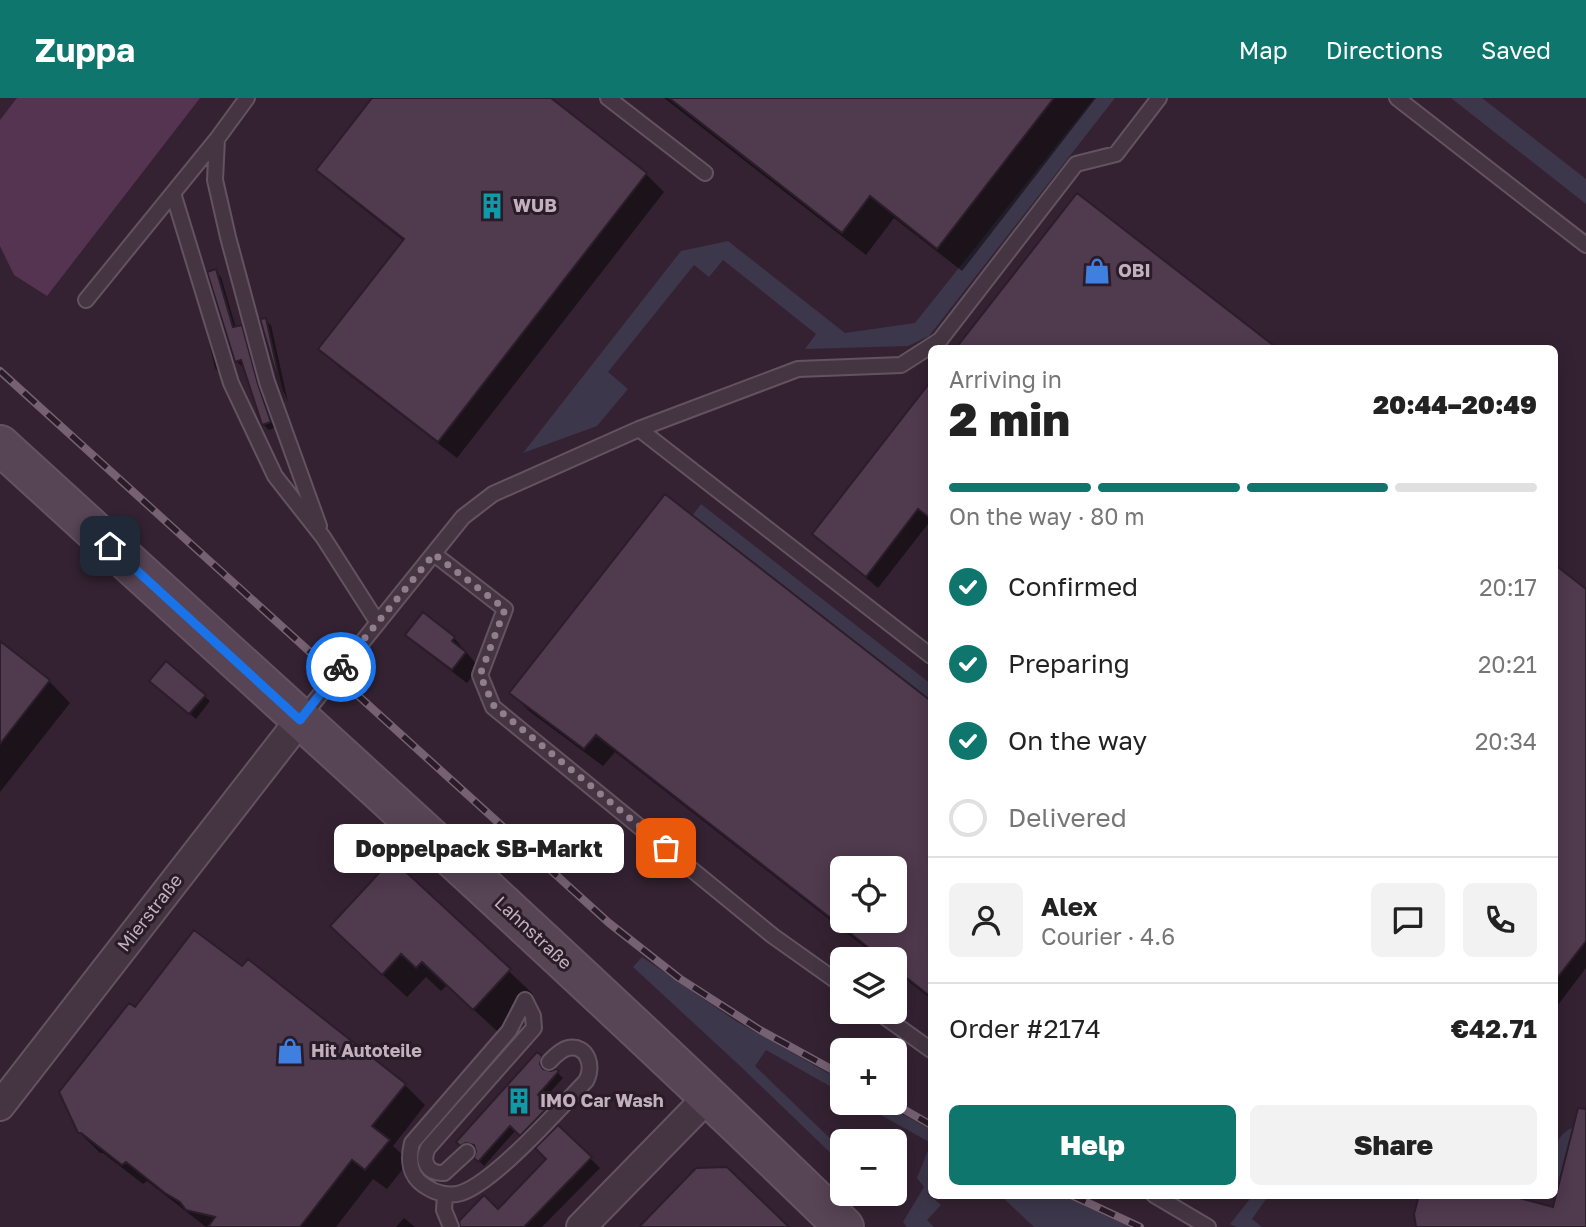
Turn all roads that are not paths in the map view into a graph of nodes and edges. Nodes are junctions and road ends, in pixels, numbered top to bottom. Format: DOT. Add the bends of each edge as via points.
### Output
graph roads {
  1 [pos="247,98"];
  2 [pos="608,98"];
  3 [pos="1159,98"];
  4 [pos="1397,98"];
  5 [pos="217,139"];
  6 [pos="705,173"];
  7 [pos="173,193"];
  8 [pos="1586,245"];
  9 [pos="86,300"];
  10 [pos="932,345"];
  11 [pos="928,348"];
  12 [pos="639,429"];
  13 [pos="0,445"];
  14 [pos="323,537"];
  15 [pos="434,554"];
  16 [pos="377,623"];
  17 [pos="928,654"];
  18 [pos="300,720"];
  19 [pos="830,976"];
  20 [pos="895,1024"];
  21 [pos="928,1048"];
  22 [pos="549,1062"];
  23 [pos="709,1096"];
  24 [pos="0,1106"];
  25 [pos="467,1152"];
  26 [pos="445,1195"];
  27 [pos="1161,1199"];
  28 [pos="452,1227"];
  29 [pos="581,1227"];
  30 [pos="844,1227"];
  31 [pos="1208,1227"];
  1 -- 5 [label="lane"];
  2 -- 6 [label="lane"];
  3 -- 10 [label="lane" via="1116,154 1076,163"];
  4 -- 8 [label="lane"];
  5 -- 7 [label="lane"];
  5 -- 14 [label="lane" via="215,180 228,237 267,382"];
  7 -- 9 [label="lane"];
  7 -- 14 [label="lane" via="231,383 275,477"];
  11 -- 12 [label="lane" via="901,365 798,369"];
  12 -- 15 [label="lane" via="493,494 463,517"];
  12 -- 17 [label="lane"];
  13 -- 18 [label="street, Lahnstraße"];
  14 -- 16 [label="lane"];
  15 -- 16 [label="lane"];
  15 -- 19 [label="lane" via="505,609 480,675 494,706 774,936"];
  16 -- 18 [label="lane"];
  18 -- 23 [label="street, Lahnstraße"];
  18 -- 24 [label="street, Mierstraße"];
  20 -- 21 [label="lane"];
  22 -- 26 [label="lane" via="565,1049 582,1050 588,1056 590,1073 485,1180 460,1194"];
  23 -- 29 [label="street"];
  23 -- 30 [label="street, Lahnstraße"];
  25 -- 26 [label="lane" via="444,1173 436,1174 425,1163 428,1148 534,1028 525,1000 509,1031 412,1143 409,1154 414,1175 421,1184"];
  26 -- 28 [label="lane" via="444,1210"];
  27 -- 31 [label="lane"];
}
